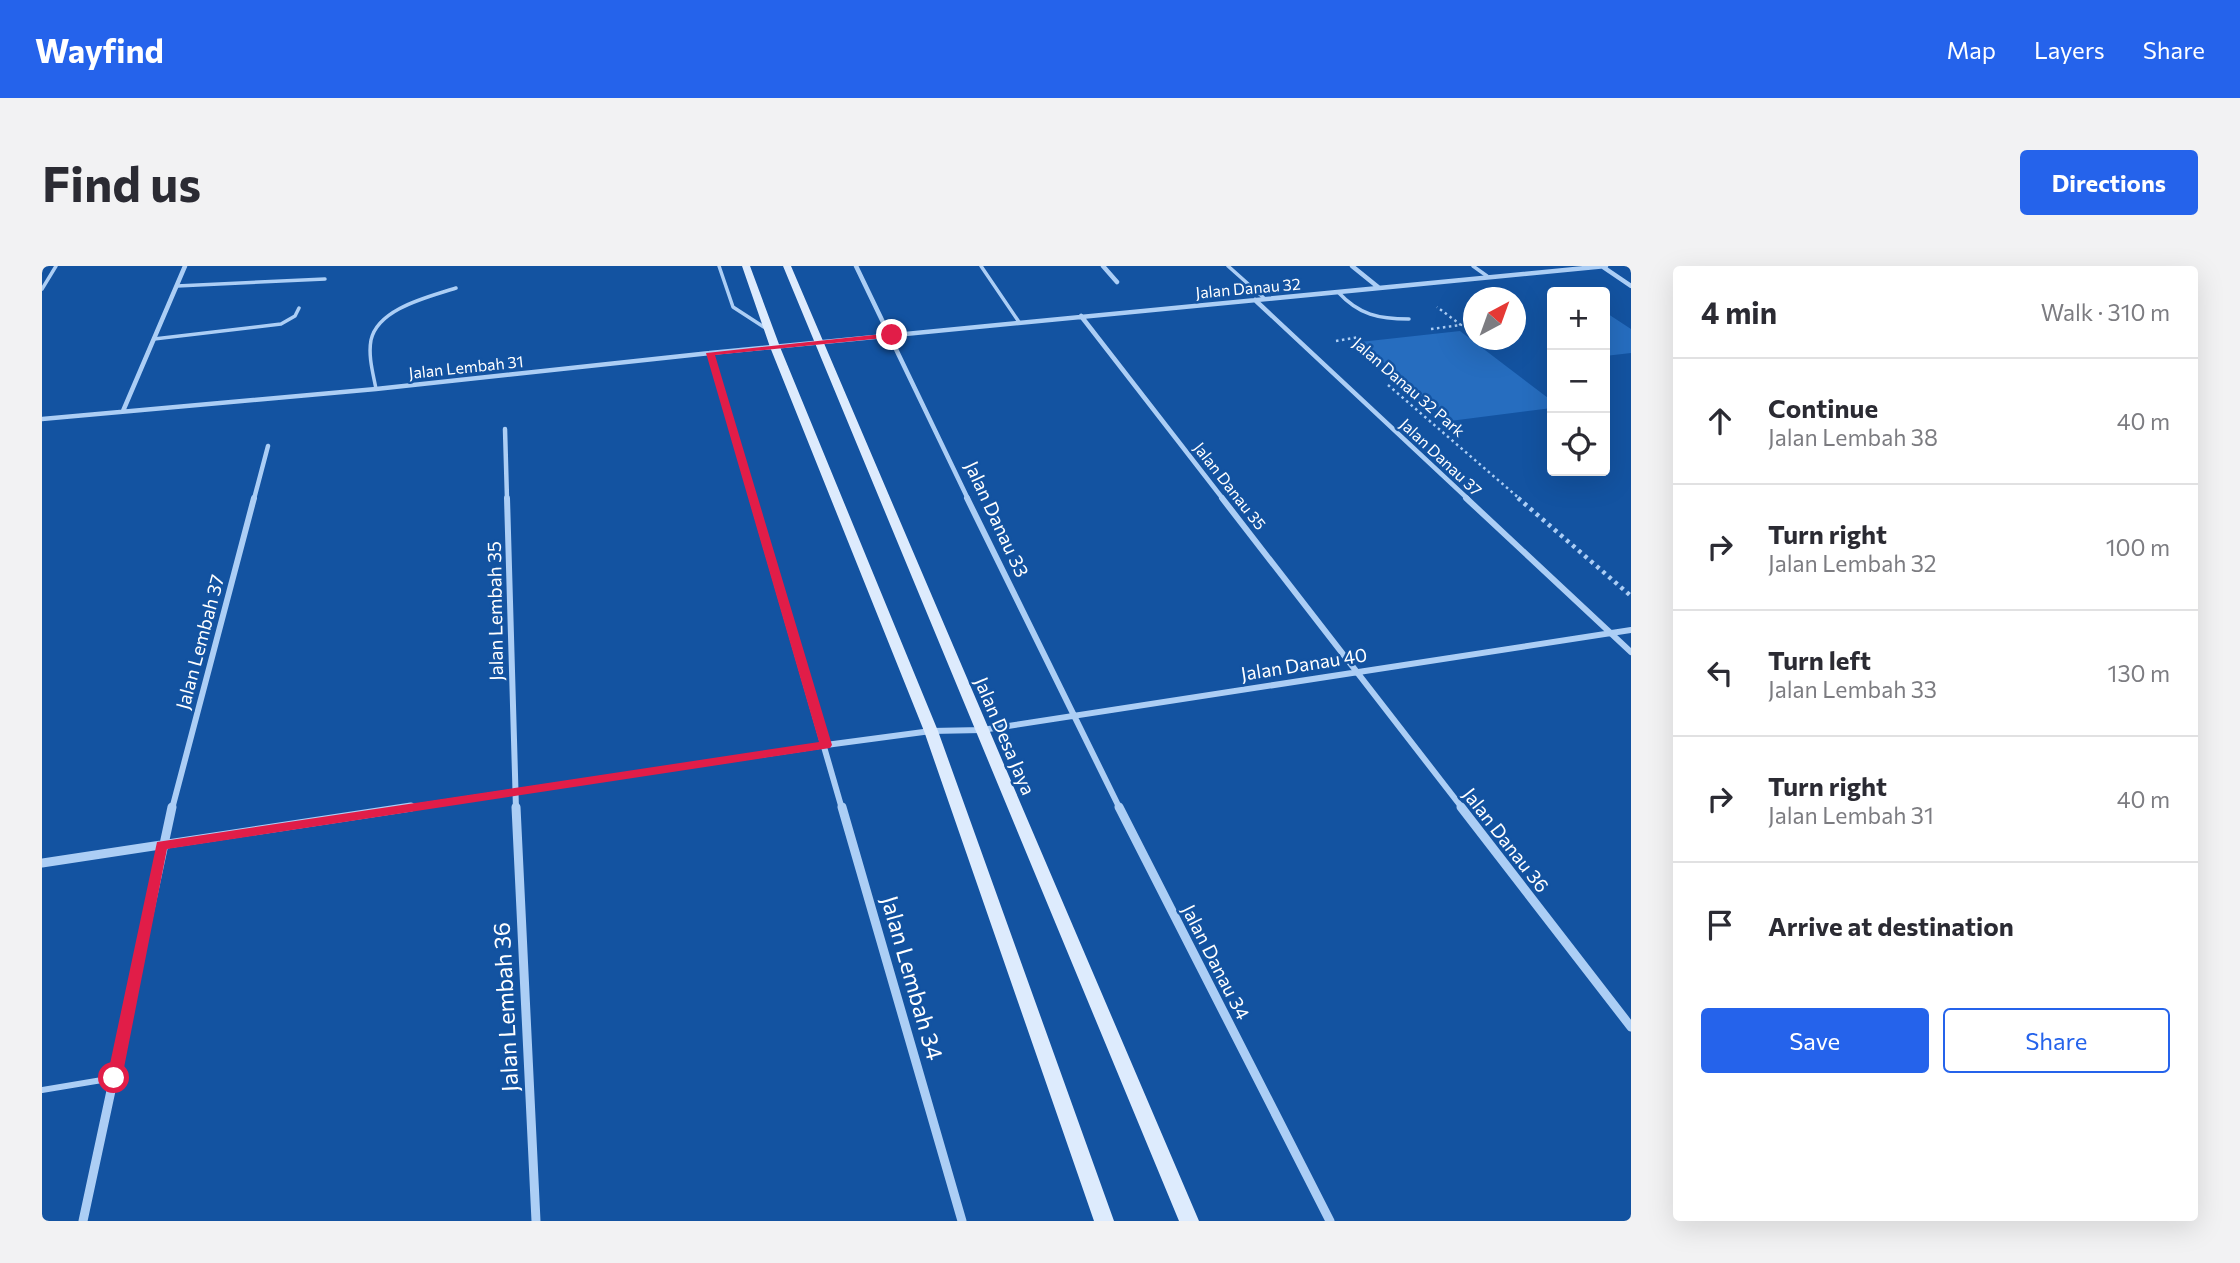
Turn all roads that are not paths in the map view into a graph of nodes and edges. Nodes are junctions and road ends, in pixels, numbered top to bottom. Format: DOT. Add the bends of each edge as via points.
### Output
graph roads {
  1 [pos="56,266"];
  2 [pos="185,266"];
  3 [pos="719,266"];
  4 [pos="746,266"];
  5 [pos="787,266"];
  6 [pos="856,266"];
  7 [pos="981,266"];
  8 [pos="1103,266"];
  9 [pos="1228,266"];
  10 [pos="1352,266"];
  11 [pos="1473,266"];
  12 [pos="1604,266"];
  13 [pos="1487,276"];
  14 [pos="325,279"];
  15 [pos="1117,282"];
  16 [pos="177,286"];
  17 [pos="1631,286"];
  18 [pos="456,288"];
  19 [pos="1379,288"];
  20 [pos="42,289"];
  21 [pos="1338,292"];
  22 [pos="1265,299"];
  23 [pos="1255,300"];
  24 [pos="299,307"];
  25 [pos="1081,316"];
  26 [pos="1409,319"];
  27 [pos="1019,322"];
  28 [pos="769,331"];
  29 [pos="892,335"];
  30 [pos="153,339"];
  31 [pos="819,342"];
  32 [pos="775,346"];
  33 [pos="710,353"];
  34 [pos="376,389"];
  35 [pos="123,411"];
  36 [pos="42,419"];
  37 [pos="505,429"];
  38 [pos="268,446"];
  39 [pos="1631,629"];
  40 [pos="1610,633"];
  41 [pos="1631,652"];
  42 [pos="1356,672"];
  43 [pos="1073,716"];
  44 [pos="982,730"];
  45 [pos="931,731"];
  46 [pos="826,745"];
  47 [pos="515,792"];
  48 [pos="162,845"];
  49 [pos="42,863"];
  50 [pos="1631,1027"];
  51 [pos="114,1078"];
  52 [pos="42,1090"];
  53 [pos="83,1221"];
  54 [pos="536,1221"];
  55 [pos="961,1221"];
  56 [pos="1104,1221"];
  57 [pos="1189,1221"];
  58 [pos="1331,1221"];
  1 -- 20 [label="lane"];
  2 -- 16 [label="street"];
  3 -- 28 [label="lane" via="733,307"];
  4 -- 28 [label="main road"];
  5 -- 31 [label="main road, Jalan Desa Jaya"];
  6 -- 29 [label="street, Jalan Danau 33"];
  7 -- 27 [label="lane"];
  8 -- 15 [label="street"];
  9 -- 22 [label="lane"];
  10 -- 19 [label="street"];
  11 -- 13 [label="lane"];
  12 -- 13 [label="street, Jalan Danau 32"];
  12 -- 17 [label="street"];
  13 -- 19 [label="street, Jalan Danau 32"];
  14 -- 16 [label="lane"];
  16 -- 30 [label="street"];
  18 -- 34 [label="lane" via="394,310 382,323 369,349"];
  19 -- 21 [label="street, Jalan Danau 32"];
  21 -- 22 [label="street, Jalan Danau 32"];
  21 -- 26 [label="lane" via="1359,313"];
  22 -- 23 [label="street, Jalan Danau 32"];
  23 -- 25 [label="street, Jalan Danau 32"];
  23 -- 40 [label="street, Jalan Danau 37"];
  24 -- 30 [label="lane" via="295,317 281,324"];
  25 -- 27 [label="street, Jalan Danau 32"];
  25 -- 42 [label="street, Jalan Danau 35"];
  27 -- 29 [label="street, Jalan Danau 32"];
  28 -- 32 [label="main road"];
  29 -- 31 [label="street, Jalan Lembah 31"];
  29 -- 43 [label="street, Jalan Danau 33"];
  30 -- 35 [label="street"];
  31 -- 32 [label="street, Jalan Lembah 31"];
  31 -- 44 [label="main road, Jalan Desa Jaya"];
  32 -- 33 [label="street, Jalan Lembah 31"];
  32 -- 45 [label="main road"];
  33 -- 34 [label="street, Jalan Lembah 31"];
  33 -- 46 [label="street, Jalan Lembah 34"];
  34 -- 35 [label="street, Jalan Lembah 31"];
  35 -- 36 [label="street, Jalan Lembah 31"];
  37 -- 47 [label="street, Jalan Lembah 35"];
  38 -- 48 [label="street, Jalan Lembah 37"];
  39 -- 40 [label="street, Jalan Danau 40"];
  40 -- 41 [label="street, Jalan Danau 37"];
  40 -- 42 [label="street, Jalan Danau 40"];
  42 -- 43 [label="street, Jalan Danau 40"];
  42 -- 50 [label="street, Jalan Danau 36"];
  43 -- 44 [label="street, Jalan Danau 40"];
  43 -- 58 [label="street, Jalan Danau 34"];
  44 -- 45 [label="street, Jalan Danau 40"];
  44 -- 57 [label="main road, Jalan Desa Jaya"];
  45 -- 46 [label="street, Jalan Danau 40"];
  45 -- 56 [label="main road"];
  46 -- 47 [label="street, Jalan Danau 40"];
  46 -- 55 [label="street, Jalan Lembah 34"];
  47 -- 48 [label="street, Jalan Danau 40"];
  47 -- 54 [label="street, Jalan Lembah 36"];
  48 -- 49 [label="street, Jalan Danau 40"];
  48 -- 51 [label="street, Jalan Lembah 37"];
  51 -- 52 [label="lane"];
  51 -- 53 [label="street, Jalan Lembah 37"];
}
